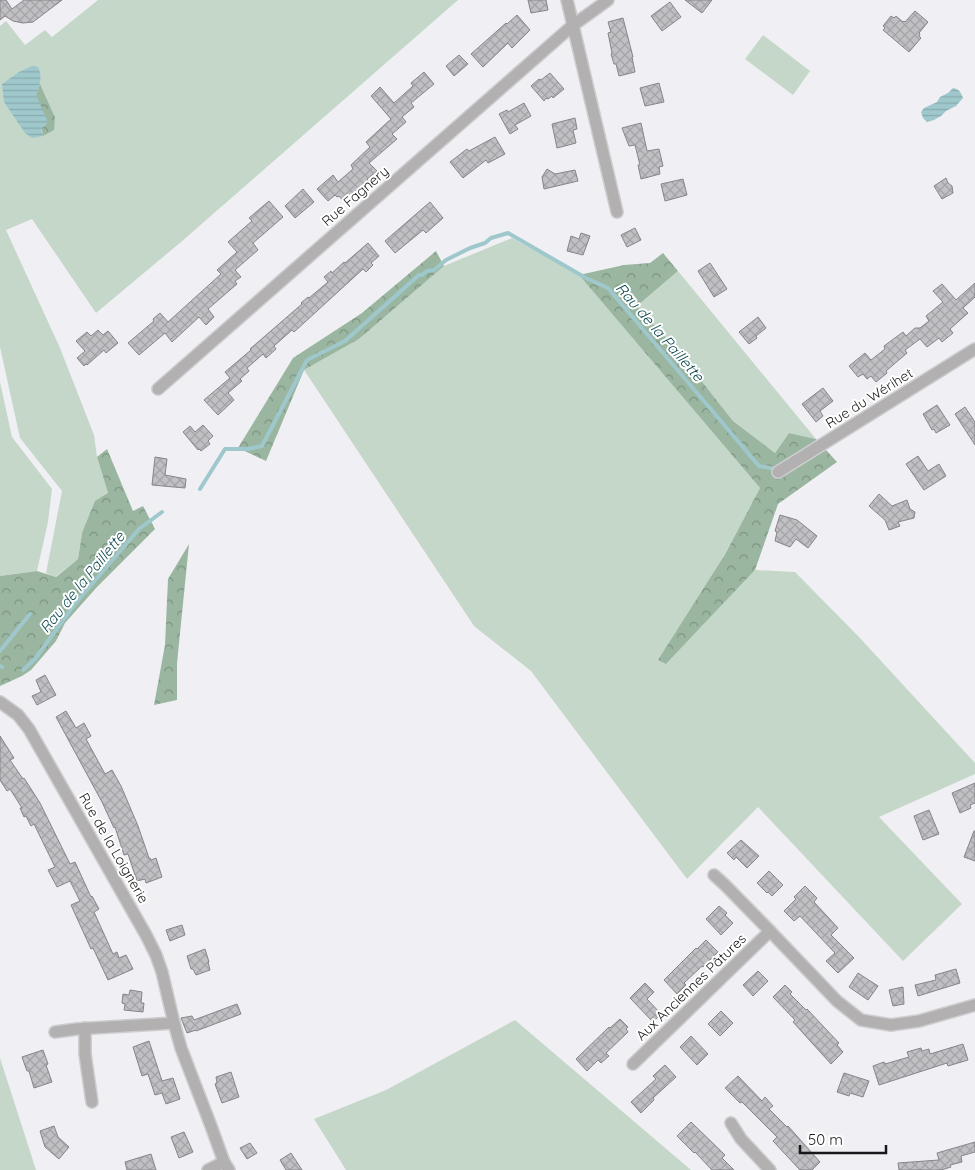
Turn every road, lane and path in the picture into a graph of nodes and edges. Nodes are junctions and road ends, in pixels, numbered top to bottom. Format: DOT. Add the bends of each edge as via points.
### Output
graph roads {
  1 [pos="567,0"];
  2 [pos="608,0"];
  3 [pos="572,26"];
  4 [pos="617,212"];
  5 [pos="975,349"];
  6 [pos="158,389"];
  7 [pos="778,472"];
  8 [pos="0,702"];
  9 [pos="714,875"];
  10 [pos="770,931"];
  11 [pos="975,1005"];
  12 [pos="174,1023"];
  13 [pos="85,1028"];
  14 [pos="55,1032"];
  15 [pos="633,1064"];
  16 [pos="92,1102"];
  17 [pos="732,1123"];
  18 [pos="226,1166"];
  19 [pos="208,1170"];
  20 [pos="770,1170"];
  1 -- 3 [label="street"];
  2 -- 3 [label="street, Rue Fagnery"];
  3 -- 4 [label="street"];
  3 -- 6 [label="street, Rue Fagnery"];
  5 -- 7 [label="street, Rue du Wérihet"];
  8 -- 12 [label="street, Rue de la Loignerie" via="18,715 28,729 146,935 162,972"];
  9 -- 10 [label="street"];
  10 -- 11 [label="street" via="837,1001 861,1020 891,1025 919,1021"];
  10 -- 15 [label="street, Aux Anciennes Pâtures"];
  12 -- 13 [label="street"];
  12 -- 18 [label="street, Rue de la Loignerie"];
  13 -- 14 [label="street"];
  13 -- 16 [label="street"];
  17 -- 20 [label="street" via="740,1139"];
  18 -- 19 [label="street, Rue de la Loignerie"];
}
